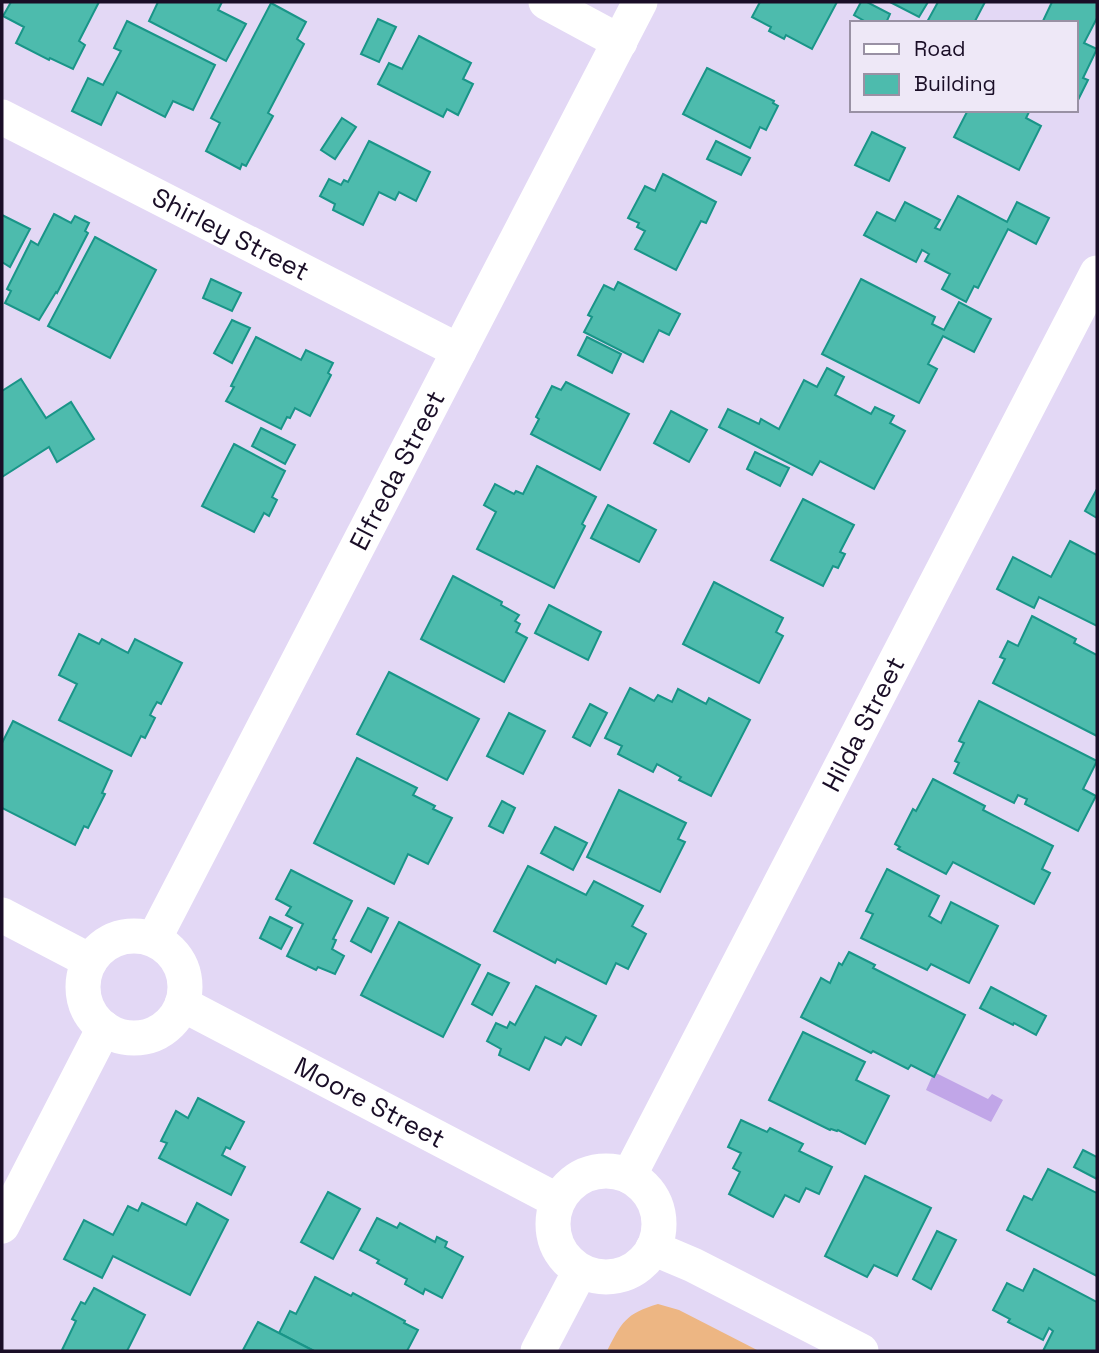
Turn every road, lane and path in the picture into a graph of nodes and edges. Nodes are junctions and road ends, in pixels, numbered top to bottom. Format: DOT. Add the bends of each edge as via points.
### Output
graph roads {
  1 [pos="546,2"];
  2 [pos="640,2"];
  3 [pos="620,42"];
  4 [pos="2,117"];
  5 [pos="1097,272"];
  6 [pos="459,351"];
  7 [pos="2,915"];
  8 [pos="154,940"];
  9 [pos="90,961"];
  10 [pos="182,1004"];
  11 [pos="104,1028"];
  12 [pos="629,1176"];
  13 [pos="558,1201"];
  14 [pos="2,1226"];
  15 [pos="653,1248"];
  16 [pos="580,1271"];
  17 [pos="538,1351"];
  18 [pos="860,1351"];
  1 -- 3 [label="street"];
  2 -- 3 [label="street, Elfreda Street"];
  3 -- 6 [label="street, Elfreda Street"];
  4 -- 6 [label="street, Shirley Street"];
  5 -- 12 [label="street, Hilda Street"];
  6 -- 8 [label="street, Elfreda Street"];
  7 -- 9 [label="street"];
  8 -- 9 [label="street" via="125,936 111,941"];
  8 -- 10 [label="street" via="167,947 184,973"];
  9 -- 11 [label="street" via="83,990"];
  10 -- 11 [label="street" via="175,1018 149,1036 134,1038"];
  10 -- 13 [label="street, Moore Street"];
  11 -- 14 [label="street"];
  12 -- 13 [label="street" via="613,1171 581,1177"];
  12 -- 15 [label="street" via="653,1199 659,1232"];
  13 -- 16 [label="street" via="554,1233 558,1248"];
  15 -- 16 [label="street" via="629,1272 613,1277"];
  15 -- 18 [label="street"];
  16 -- 17 [label="street"];
}
